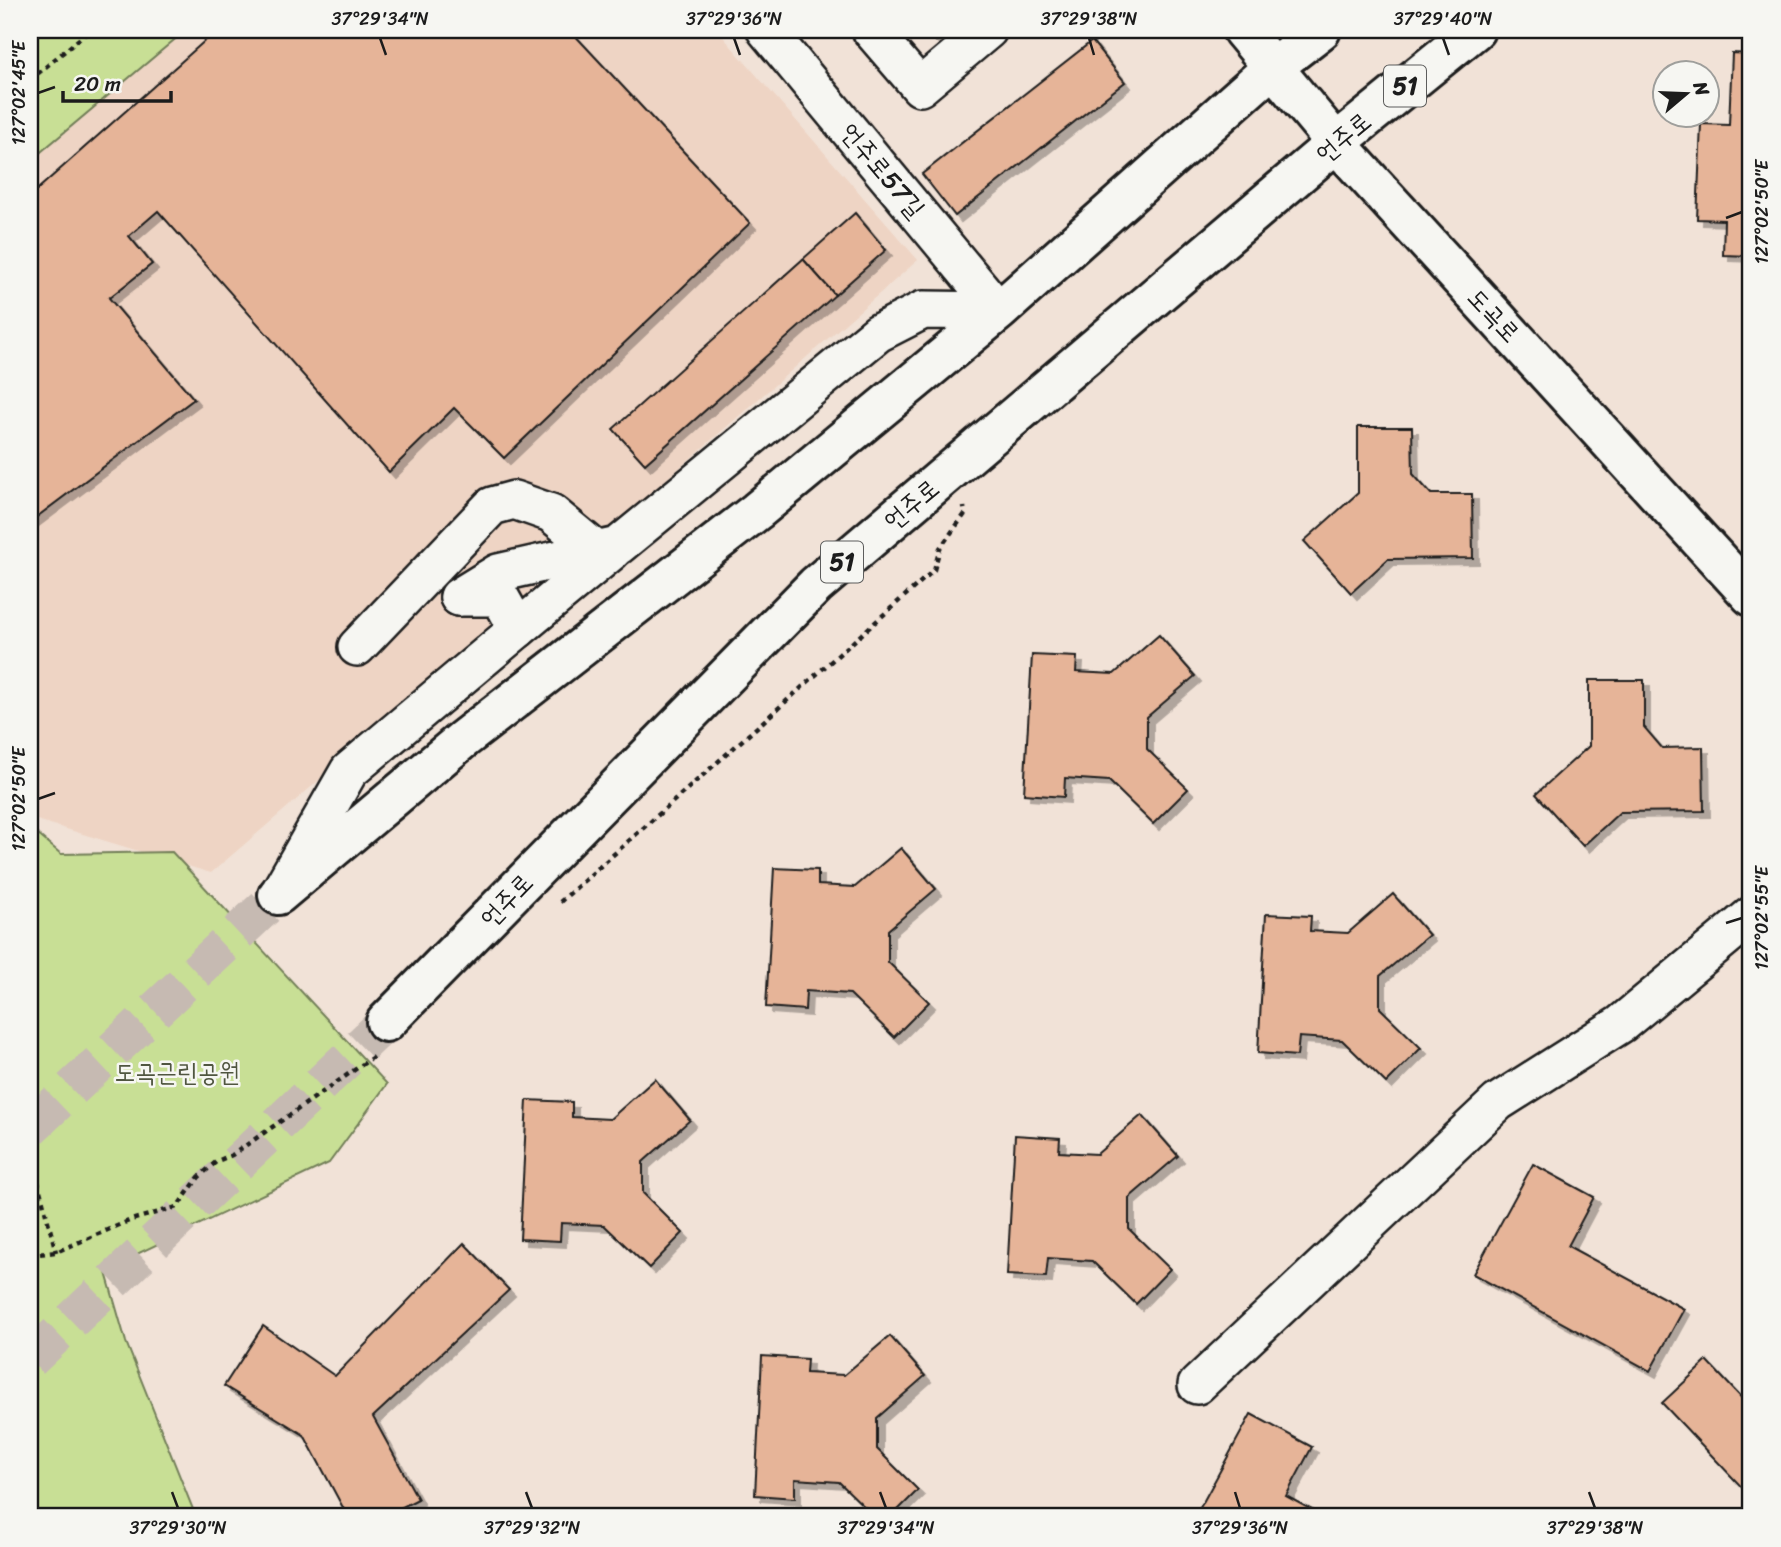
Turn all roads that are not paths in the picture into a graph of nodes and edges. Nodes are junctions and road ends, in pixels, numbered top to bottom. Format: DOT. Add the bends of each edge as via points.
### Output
graph roads {
  1 [pos="766,30"];
  2 [pos="871,30"];
  3 [pos="988,30"];
  4 [pos="1242,30"];
  5 [pos="1321,30"];
  6 [pos="1475,30"];
  7 [pos="1273,67"];
  8 [pos="1336,142"];
  9 [pos="999,311"];
  10 [pos="608,548"];
  11 [pos="1751,596"];
  12 [pos="519,629"];
  13 [pos="357,647"];
  14 [pos="278,895"];
  15 [pos="1751,916"];
  16 [pos="386,1022"];
  17 [pos="1197,1385"];
  1 -- 9 [label="street, 언주로57길"];
  2 -- 3 [label="street" via="920,87"];
  4 -- 7 [label="main road, 도곡로"];
  5 -- 7 [label="main road"];
  6 -- 8 [label="main road, 언주로 / 51"];
  7 -- 8 [label="main road, 도곡로"];
  7 -- 9 [label="main road"];
  8 -- 11 [label="main road, 도곡로"];
  8 -- 16 [label="main road, 언주로 / 51" via="816,585"];
  9 -- 10 [label="street" via="923,310 878,332"];
  9 -- 14 [label="main road" via="757,511 461,741"];
  10 -- 12 [label="street"];
  10 -- 12 [label="street" via="498,573 459,597 500,597"];
  10 -- 13 [label="street" via="551,513 514,500 492,506"];
  12 -- 14 [label="street" via="349,771"];
  15 -- 17 [label="street" via="1621,1024 1498,1102"];
}
